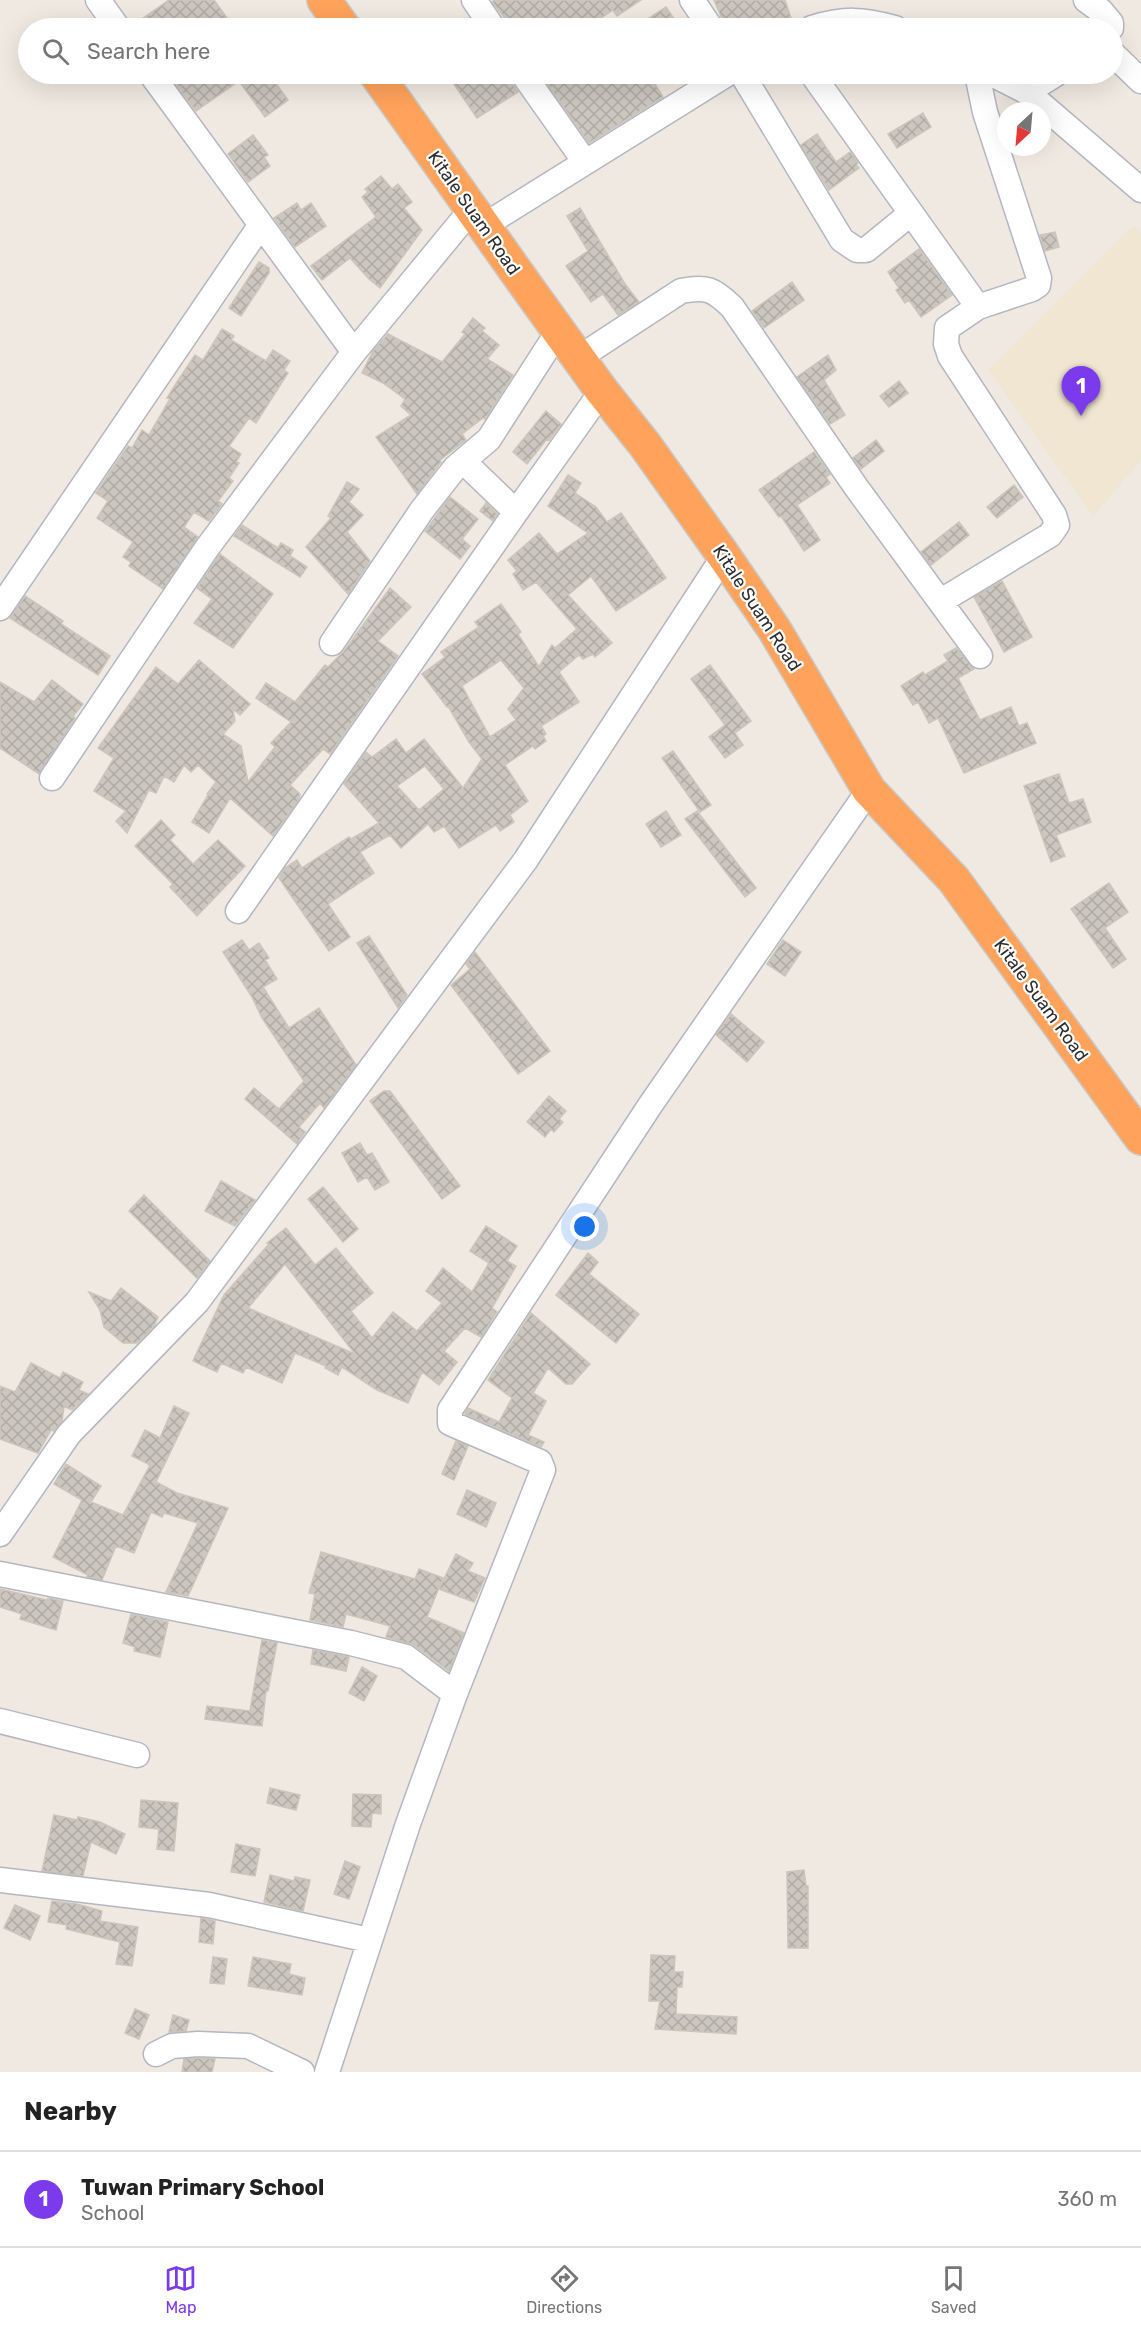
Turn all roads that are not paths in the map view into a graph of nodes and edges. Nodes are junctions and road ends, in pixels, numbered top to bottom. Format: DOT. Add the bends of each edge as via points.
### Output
graph roads {
  1 [pos="98,0"];
  2 [pos="324,0"];
  3 [pos="474,0"];
  4 [pos="692,0"];
  5 [pos="1086,0"];
  6 [pos="866,11"];
  7 [pos="111,18"];
  8 [pos="337,18"];
  9 [pos="486,18"];
  10 [pos="704,18"];
  11 [pos="848,18"];
  12 [pos="1107,18"];
  13 [pos="1123,62"];
  14 [pos="1141,81"];
  15 [pos="157,84"];
  16 [pos="383,84"];
  17 [pos="530,84"];
  18 [pos="711,84"];
  19 [pos="748,84"];
  20 [pos="819,84"];
  21 [pos="979,84"];
  22 [pos="1012,84"];
  23 [pos="1040,84"];
  24 [pos="1028,92"];
  25 [pos="585,162"];
  26 [pos="1141,190"];
  27 [pos="910,214"];
  28 [pos="478,217"];
  29 [pos="260,226"];
  30 [pos="978,307"];
  31 [pos="559,330"];
  32 [pos="354,352"];
  33 [pos="580,357"];
  34 [pos="602,391"];
  35 [pos="464,462"];
  36 [pos="516,512"];
  37 [pos="724,556"];
  38 [pos="941,601"];
  39 [pos="0,608"];
  40 [pos="332,643"];
  41 [pos="980,656"];
  42 [pos="52,777"];
  43 [pos="869,790"];
  44 [pos="238,911"];
  45 [pos="1141,1138"];
  46 [pos="0,1534"];
  47 [pos="0,1574"];
  48 [pos="455,1694"];
  49 [pos="0,1721"];
  50 [pos="137,1755"];
  51 [pos="0,1880"];
  52 [pos="369,1940"];
  53 [pos="156,2055"];
  54 [pos="302,2072"];
  55 [pos="327,2072"];
  1 -- 7 [label="street"];
  2 -- 8 [label="highway"];
  3 -- 9 [label="street"];
  4 -- 10 [label="street"];
  5 -- 12 [label="street"];
  6 -- 11 [label="street"];
  13 -- 14 [label="street"];
  15 -- 29 [label="street"];
  16 -- 28 [label="highway, Kitale Suam Road"];
  17 -- 25 [label="street"];
  18 -- 25 [label="street"];
  19 -- 27 [label="street" via="842,240 857,250 866,249"];
  20 -- 27 [label="street"];
  21 -- 30 [label="street" via="1039,278 1032,289"];
  22 -- 24 [label="street"];
  23 -- 24 [label="street"];
  24 -- 26 [label="street"];
  25 -- 28 [label="street"];
  27 -- 30 [label="street"];
  28 -- 31 [label="highway, Kitale Suam Road"];
  28 -- 32 [label="street"];
  29 -- 32 [label="street"];
  29 -- 39 [label="street"];
  30 -- 38 [label="street" via="948,328 946,344 950,356 1057,525 1050,536"];
  31 -- 33 [label="highway, Kitale Suam Road"];
  31 -- 35 [label="street" via="489,439"];
  32 -- 42 [label="street" via="207,548"];
  33 -- 34 [label="highway, Kitale Suam Road"];
  33 -- 38 [label="street" via="681,291 700,288 715,292 732,308"];
  34 -- 36 [label="street"];
  34 -- 37 [label="highway, Kitale Suam Road"];
  35 -- 36 [label="street"];
  35 -- 40 [label="street" via="422,510"];
  36 -- 44 [label="street"];
  37 -- 43 [label="highway, Kitale Suam Road" via="774,630"];
  37 -- 46 [label="street" via="490,909 197,1302 69,1434"];
  38 -- 41 [label="street"];
  43 -- 45 [label="highway, Kitale Suam Road" via="954,880"];
  43 -- 48 [label="street" via="651,1104 450,1410 450,1422 540,1462 543,1470"];
  47 -- 48 [label="street" via="339,1640 405,1657"];
  48 -- 52 [label="street"];
  49 -- 50 [label="street"];
  51 -- 52 [label="street" via="209,1905"];
  52 -- 55 [label="street"];
  53 -- 54 [label="street" via="172,2046 248,2046"];
}
